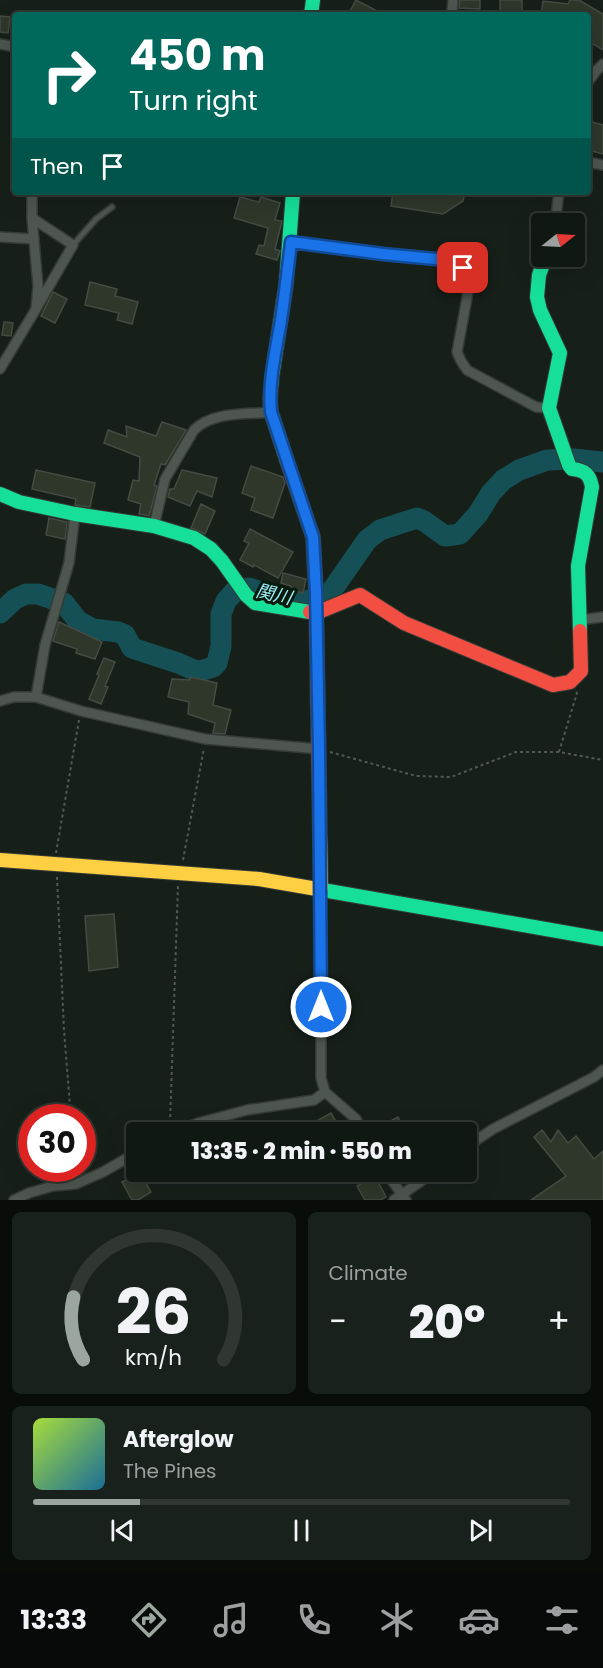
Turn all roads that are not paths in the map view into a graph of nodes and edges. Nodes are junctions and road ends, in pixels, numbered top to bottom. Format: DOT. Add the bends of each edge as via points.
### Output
graph roads {
  1 [pos="603,64"];
  2 [pos="591,78"];
  3 [pos="32,195"];
  4 [pos="293,195"];
  5 [pos="560,195"];
  6 [pos="112,207"];
  7 [pos="557,213"];
  8 [pos="32,218"];
  9 [pos="0,237"];
  10 [pos="34,239"];
  11 [pos="291,242"];
  12 [pos="73,245"];
  13 [pos="542,267"];
  14 [pos="36,309"];
  15 [pos="0,369"];
  16 [pos="549,408"];
  17 [pos="271,412"];
  18 [pos="0,494"];
  19 [pos="75,514"];
  20 [pos="154,526"];
  21 [pos="316,604"];
  22 [pos="603,617"];
  23 [pos="579,620"];
  24 [pos="36,697"];
  25 [pos="0,701"];
  26 [pos="319,749"];
  27 [pos="0,860"];
  28 [pos="321,888"];
  29 [pos="603,939"];
  30 [pos="603,1070"];
  31 [pos="325,1092"];
  32 [pos="202,1122"];
  33 [pos="358,1122"];
  34 [pos="477,1140"];
  35 [pos="126,1159"];
  36 [pos="391,1182"];
  37 [pos="420,1182"];
  38 [pos="400,1198"];
  39 [pos="14,1200"];
  1 -- 2 [label="street"];
  3 -- 8 [label="street"];
  4 -- 11 [label="street"];
  5 -- 7 [label="street"];
  6 -- 12 [label="lane"];
  8 -- 10 [label="street"];
  8 -- 12 [label="street"];
  9 -- 10 [label="street"];
  10 -- 14 [label="street"];
  11 -- 16 [label="street" via="456,261 470,287 457,352 466,370 536,407"];
  11 -- 17 [label="street" via="271,371"];
  12 -- 14 [label="street"];
  13 -- 16 [label="street" via="537,297 560,354"];
  14 -- 15 [label="street"];
  16 -- 23 [label="street" via="572,469 587,472 591,478 578,566"];
  17 -- 20 [label="street" via="211,418 199,425 165,479"];
  17 -- 21 [label="street" via="313,537"];
  18 -- 19 [label="street"];
  19 -- 20 [label="street"];
  19 -- 24 [label="street" via="69,562 45,645"];
  20 -- 21 [label="street" via="194,538 211,549 255,603"];
  21 -- 23 [label="street" via="360,595 404,623 554,685 570,682 581,671"];
  21 -- 26 [label="street"];
  22 -- 23 [label="street"];
  24 -- 25 [label="street"];
  24 -- 26 [label="street" via="205,739"];
  26 -- 28 [label="street"];
  27 -- 28 [label="street" via="181,872"];
  28 -- 29 [label="street"];
  28 -- 31 [label="street" via="321,1078"];
  30 -- 34 [label="street"];
  31 -- 32 [label="street" via="314,1100 247,1110"];
  31 -- 33 [label="street"];
  35 -- 39 [label="street" via="75,1184 53,1186"];
  36 -- 38 [label="street"];
  37 -- 38 [label="street"];
}
